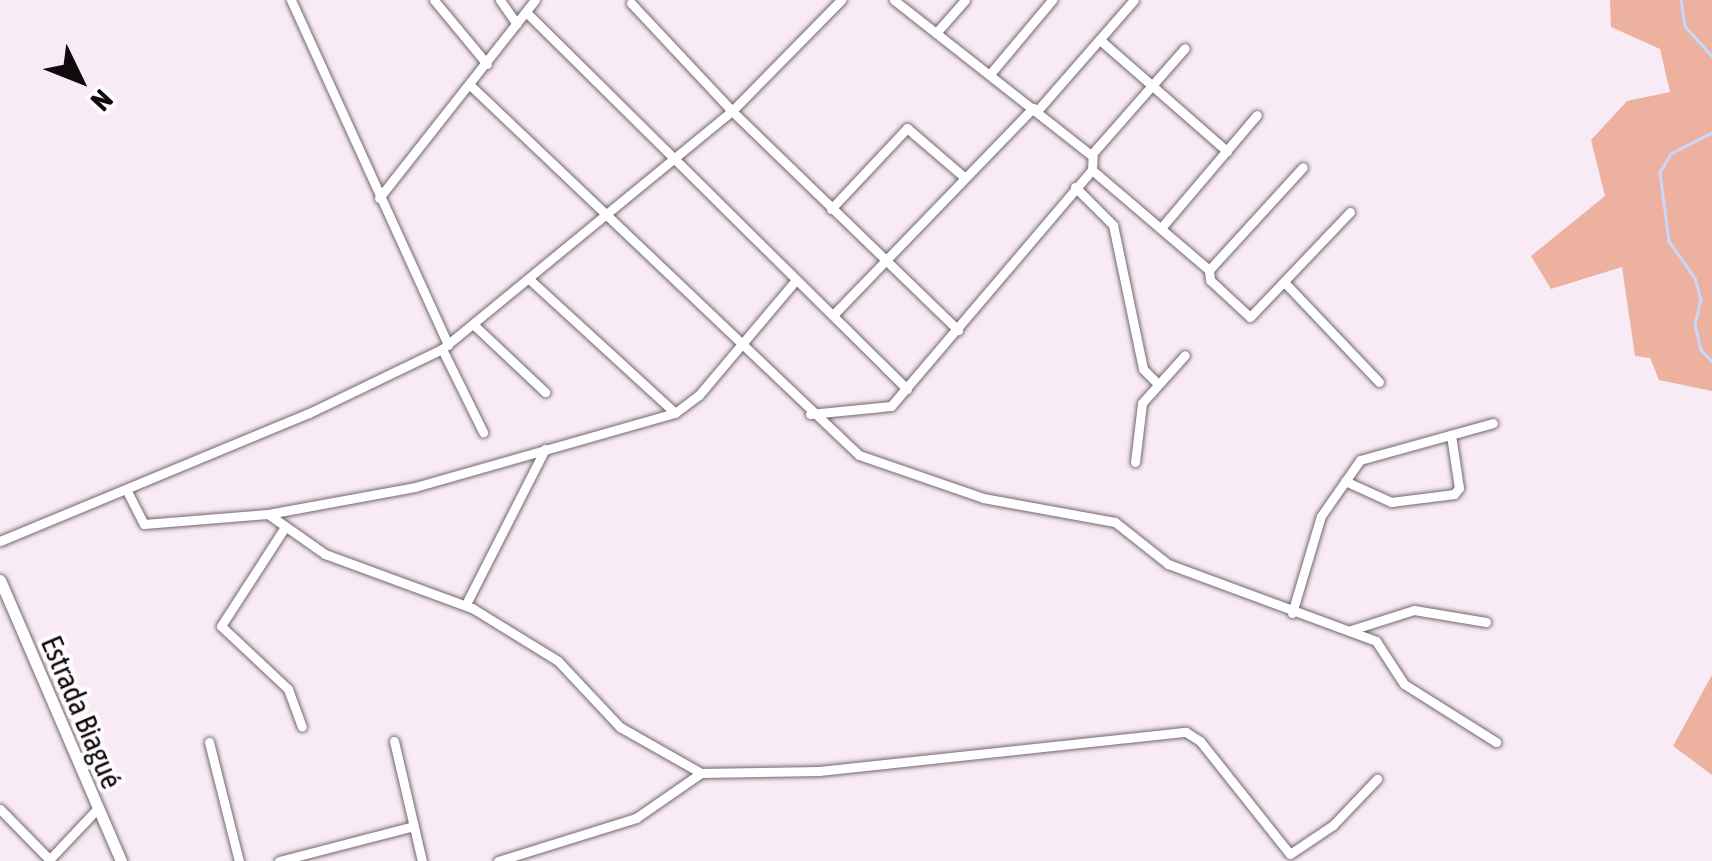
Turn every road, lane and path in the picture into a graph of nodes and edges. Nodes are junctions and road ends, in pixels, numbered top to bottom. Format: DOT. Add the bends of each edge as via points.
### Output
graph roads {
  1 [pos="292,0"];
  2 [pos="434,0"];
  3 [pos="500,0"];
  4 [pos="535,0"];
  5 [pos="841,0"];
  6 [pos="894,0"];
  7 [pos="965,0"];
  8 [pos="1052,0"];
  9 [pos="1134,0"];
  10 [pos="630,4"];
  11 [pos="526,12"];
  12 [pos="517,24"];
  13 [pos="936,32"];
  14 [pos="1100,40"];
  15 [pos="1185,48"];
  16 [pos="488,64"];
  17 [pos="990,74"];
  18 [pos="1151,84"];
  19 [pos="471,86"];
  20 [pos="1035,109"];
  21 [pos="732,112"];
  22 [pos="1257,116"];
  23 [pos="1226,151"];
  24 [pos="1093,153"];
  25 [pos="673,160"];
  26 [pos="1303,167"];
  27 [pos="1092,170"];
  28 [pos="964,177"];
  29 [pos="1075,187"];
  30 [pos="379,198"];
  31 [pos="831,209"];
  32 [pos="1350,212"];
  33 [pos="606,217"];
  34 [pos="1161,228"];
  35 [pos="884,260"];
  36 [pos="1209,270"];
  37 [pos="529,279"];
  38 [pos="796,280"];
  39 [pos="1286,284"];
  40 [pos="833,316"];
  41 [pos="474,325"];
  42 [pos="958,330"];
  43 [pos="737,344"];
  44 [pos="445,347"];
  45 [pos="1185,355"];
  46 [pos="1379,382"];
  47 [pos="1157,383"];
  48 [pos="907,389"];
  49 [pos="545,392"];
  50 [pos="676,413"];
  51 [pos="810,414"];
  52 [pos="1494,423"];
  53 [pos="483,432"];
  54 [pos="1451,436"];
  55 [pos="545,449"];
  56 [pos="1136,462"];
  57 [pos="1345,481"];
  58 [pos="127,491"];
  59 [pos="268,514"];
  60 [pos="285,527"];
  61 [pos="0,541"];
  62 [pos="0,580"];
  63 [pos="466,604"];
  64 [pos="1292,613"];
  65 [pos="1486,622"];
  66 [pos="1351,630"];
  67 [pos="302,727"];
  68 [pos="394,741"];
  69 [pos="209,742"];
  70 [pos="1496,742"];
  71 [pos="701,774"];
  72 [pos="1377,779"];
  73 [pos="0,809"];
  74 [pos="96,810"];
  75 [pos="414,826"];
  76 [pos="49,860"];
  77 [pos="121,861"];
  78 [pos="239,861"];
  79 [pos="279,861"];
  80 [pos="422,861"];
  81 [pos="498,861"];
  1 -- 30 [label="street"];
  2 -- 16 [label="street"];
  3 -- 12 [label="street"];
  4 -- 11 [label="street"];
  5 -- 21 [label="street"];
  6 -- 13 [label="street"];
  7 -- 13 [label="street"];
  8 -- 17 [label="street"];
  9 -- 14 [label="street"];
  10 -- 21 [label="street"];
  11 -- 12 [label="street"];
  11 -- 25 [label="street"];
  12 -- 16 [label="street"];
  13 -- 17 [label="street"];
  14 -- 18 [label="street"];
  14 -- 20 [label="street"];
  15 -- 18 [label="street"];
  16 -- 19 [label="street"];
  17 -- 20 [label="street"];
  18 -- 23 [label="street"];
  18 -- 24 [label="street"];
  19 -- 30 [label="street"];
  19 -- 33 [label="street"];
  20 -- 24 [label="street" via="1080,150"];
  20 -- 28 [label="street"];
  21 -- 25 [label="street"];
  21 -- 31 [label="street"];
  22 -- 23 [label="street"];
  23 -- 34 [label="street"];
  24 -- 27 [label="street"];
  25 -- 33 [label="street"];
  25 -- 38 [label="street"];
  26 -- 36 [label="street"];
  27 -- 29 [label="street"];
  27 -- 34 [label="street"];
  28 -- 31 [label="street" via="907,128"];
  28 -- 35 [label="street"];
  29 -- 42 [label="street"];
  29 -- 47 [label="street" via="1112,225 1144,369"];
  30 -- 44 [label="street"];
  31 -- 35 [label="street"];
  32 -- 39 [label="street"];
  33 -- 37 [label="street"];
  33 -- 43 [label="street"];
  34 -- 36 [label="street"];
  35 -- 40 [label="street"];
  35 -- 42 [label="street"];
  36 -- 39 [label="street" via="1210,280 1250,317"];
  37 -- 41 [label="street"];
  37 -- 50 [label="street"];
  38 -- 40 [label="street"];
  38 -- 43 [label="street"];
  39 -- 46 [label="street"];
  40 -- 48 [label="street"];
  41 -- 44 [label="street"];
  41 -- 49 [label="street"];
  42 -- 48 [label="street"];
  43 -- 50 [label="street" via="700,395"];
  43 -- 51 [label="street"];
  44 -- 53 [label="street"];
  44 -- 58 [label="street"];
  45 -- 47 [label="street"];
  47 -- 56 [label="street" via="1137,417"];
  48 -- 51 [label="street" via="879,412"];
  50 -- 55 [label="street"];
  51 -- 64 [label="street" via="879,465 994,501 1115,522 1168,564"];
  52 -- 54 [label="street"];
  54 -- 57 [label="street" via="1364,458"];
  54 -- 57 [label="street" via="1459,488 1454,494 1391,502"];
  55 -- 59 [label="street" via="415,487"];
  55 -- 63 [label="street"];
  57 -- 64 [label="street" via="1316,528"];
  58 -- 59 [label="street" via="144,524"];
  58 -- 61 [label="street"];
  59 -- 60 [label="street"];
  60 -- 63 [label="street" via="325,554"];
  60 -- 67 [label="street" via="220,626 288,689"];
  62 -- 74 [label="main road, Estrada Biagué"];
  63 -- 71 [label="street" via="558,661 620,726"];
  64 -- 66 [label="street"];
  65 -- 66 [label="street" via="1414,610"];
  66 -- 70 [label="street" via="1382,646 1404,684"];
  68 -- 75 [label="street"];
  69 -- 78 [label="street"];
  71 -- 72 [label="street" via="818,771 1186,732 1290,854 1334,825"];
  71 -- 81 [label="street" via="636,818"];
  73 -- 76 [label="street"];
  74 -- 76 [label="street"];
  74 -- 77 [label="main road, Estrada Biagué"];
  75 -- 79 [label="street"];
  75 -- 80 [label="street"];
}
